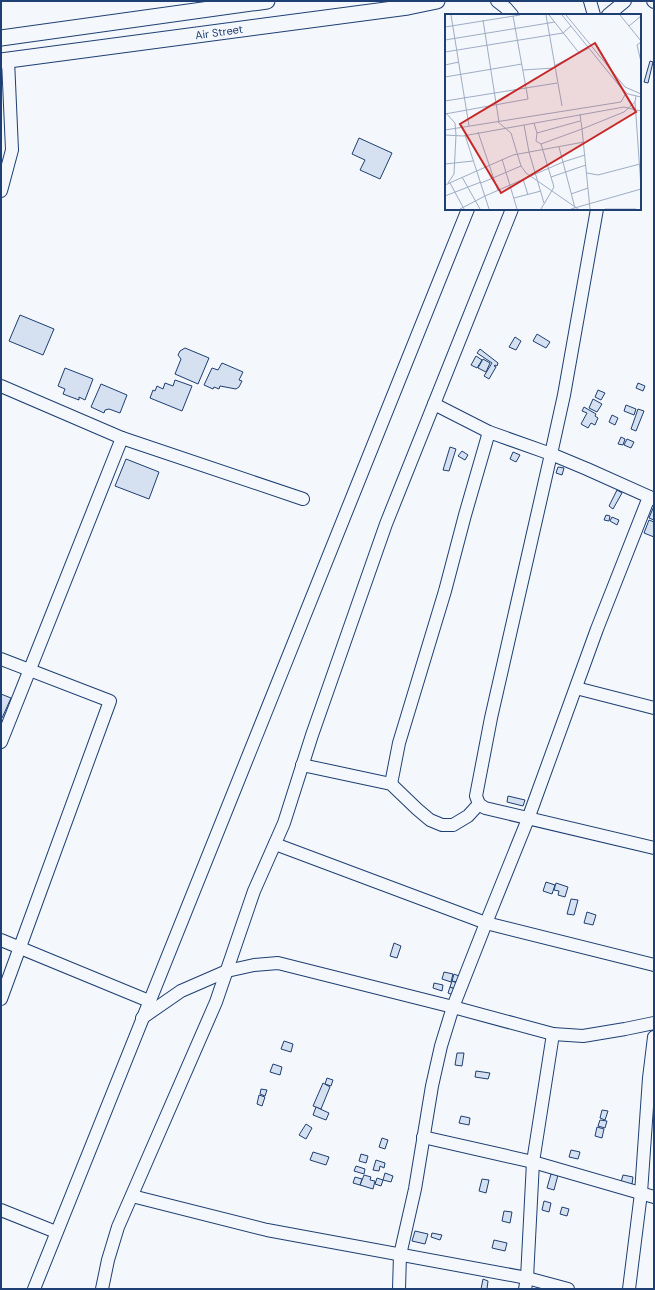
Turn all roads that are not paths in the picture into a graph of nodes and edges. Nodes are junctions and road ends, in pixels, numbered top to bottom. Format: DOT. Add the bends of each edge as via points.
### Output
graph roads {
  1 [pos="267,1"];
  2 [pos="437,1"];
  3 [pos="497,1"];
  4 [pos="590,1"];
  5 [pos="625,1"];
  6 [pos="511,14"];
  7 [pos="594,14"];
  8 [pos="609,14"];
  9 [pos="1,38"];
  10 [pos="5,61"];
  11 [pos="6,150"];
  12 [pos="1,191"];
  13 [pos="468,210"];
  14 [pos="512,210"];
  15 [pos="597,210"];
  16 [pos="2,389"];
  17 [pos="434,404"];
  18 [pos="489,432"];
  19 [pos="122,438"];
  20 [pos="551,454"];
  21 [pos="652,498"];
  22 [pos="304,499"];
  23 [pos="1,659"];
  24 [pos="30,670"];
  25 [pos="576,688"];
  26 [pos="654,708"];
  27 [pos="1,742"];
  28 [pos="302,765"];
  29 [pos="391,784"];
  30 [pos="479,804"];
  31 [pos="528,819"];
  32 [pos="275,844"];
  33 [pos="654,848"];
  34 [pos="486,923"];
  35 [pos="1,940"];
  36 [pos="20,948"];
  37 [pos="654,965"];
  38 [pos="227,971"];
  39 [pos="1,999"];
  40 [pos="149,1001"];
  41 [pos="453,1007"];
  42 [pos="142,1018"];
  43 [pos="654,1023"];
  44 [pos="554,1034"];
  45 [pos="654,1037"];
  46 [pos="652,1078"];
  47 [pos="423,1137"];
  48 [pos="533,1162"];
  49 [pos="641,1193"];
  50 [pos="132,1196"];
  51 [pos="654,1197"];
  52 [pos="1,1210"];
  53 [pos="56,1232"];
  54 [pos="400,1255"];
  55 [pos="526,1284"];
  56 [pos="34,1289"];
  57 [pos="102,1289"];
  58 [pos="399,1289"];
  59 [pos="568,1289"];
  60 [pos="629,1289"];
  1 -- 9 [label="main road"];
  2 -- 10 [label="main road, Air Street"];
  3 -- 6 [label="street"];
  4 -- 7 [label="street"];
  5 -- 8 [label="street"];
  10 -- 11 [label="street"];
  11 -- 12 [label="street"];
  13 -- 40 [label="street"];
  14 -- 17 [label="street"];
  15 -- 20 [label="street"];
  16 -- 19 [label="street"];
  17 -- 18 [label="street"];
  17 -- 28 [label="street" via="386,524"];
  18 -- 20 [label="street"];
  18 -- 29 [label="street" via="399,743"];
  19 -- 22 [label="street"];
  19 -- 24 [label="street"];
  20 -- 21 [label="street"];
  20 -- 30 [label="street" via="491,718 476,796"];
  21 -- 25 [label="street" via="597,629"];
  23 -- 24 [label="street"];
  24 -- 27 [label="street"];
  24 -- 36 [label="street" via="110,701"];
  25 -- 26 [label="street"];
  25 -- 31 [label="street"];
  28 -- 29 [label="street"];
  28 -- 32 [label="street"];
  29 -- 30 [label="street" via="417,810 442,825 453,825 468,816"];
  30 -- 31 [label="street" via="485,808"];
  31 -- 33 [label="street"];
  31 -- 34 [label="street"];
  32 -- 34 [label="street"];
  32 -- 38 [label="street" via="254,891"];
  34 -- 37 [label="street"];
  34 -- 41 [label="street"];
  35 -- 36 [label="street"];
  36 -- 39 [label="street"];
  36 -- 40 [label="street"];
  38 -- 41 [label="street" via="278,963"];
  38 -- 42 [label="street" via="181,992"];
  38 -- 50 [label="street"];
  40 -- 42 [label="street"];
  41 -- 44 [label="street"];
  41 -- 47 [label="street" via="439,1052"];
  42 -- 53 [label="street"];
  43 -- 44 [label="street" via="583,1036"];
  44 -- 48 [label="street"];
  45 -- 46 [label="street"];
  46 -- 49 [label="street"];
  47 -- 48 [label="street"];
  47 -- 54 [label="street" via="415,1189"];
  48 -- 49 [label="street"];
  48 -- 55 [label="street"];
  49 -- 51 [label="street"];
  49 -- 60 [label="street"];
  50 -- 54 [label="street" via="267,1230"];
  50 -- 57 [label="street" via="118,1227"];
  52 -- 53 [label="street"];
  53 -- 56 [label="street"];
  54 -- 55 [label="street"];
  54 -- 58 [label="street"];
  55 -- 59 [label="street"];
}
